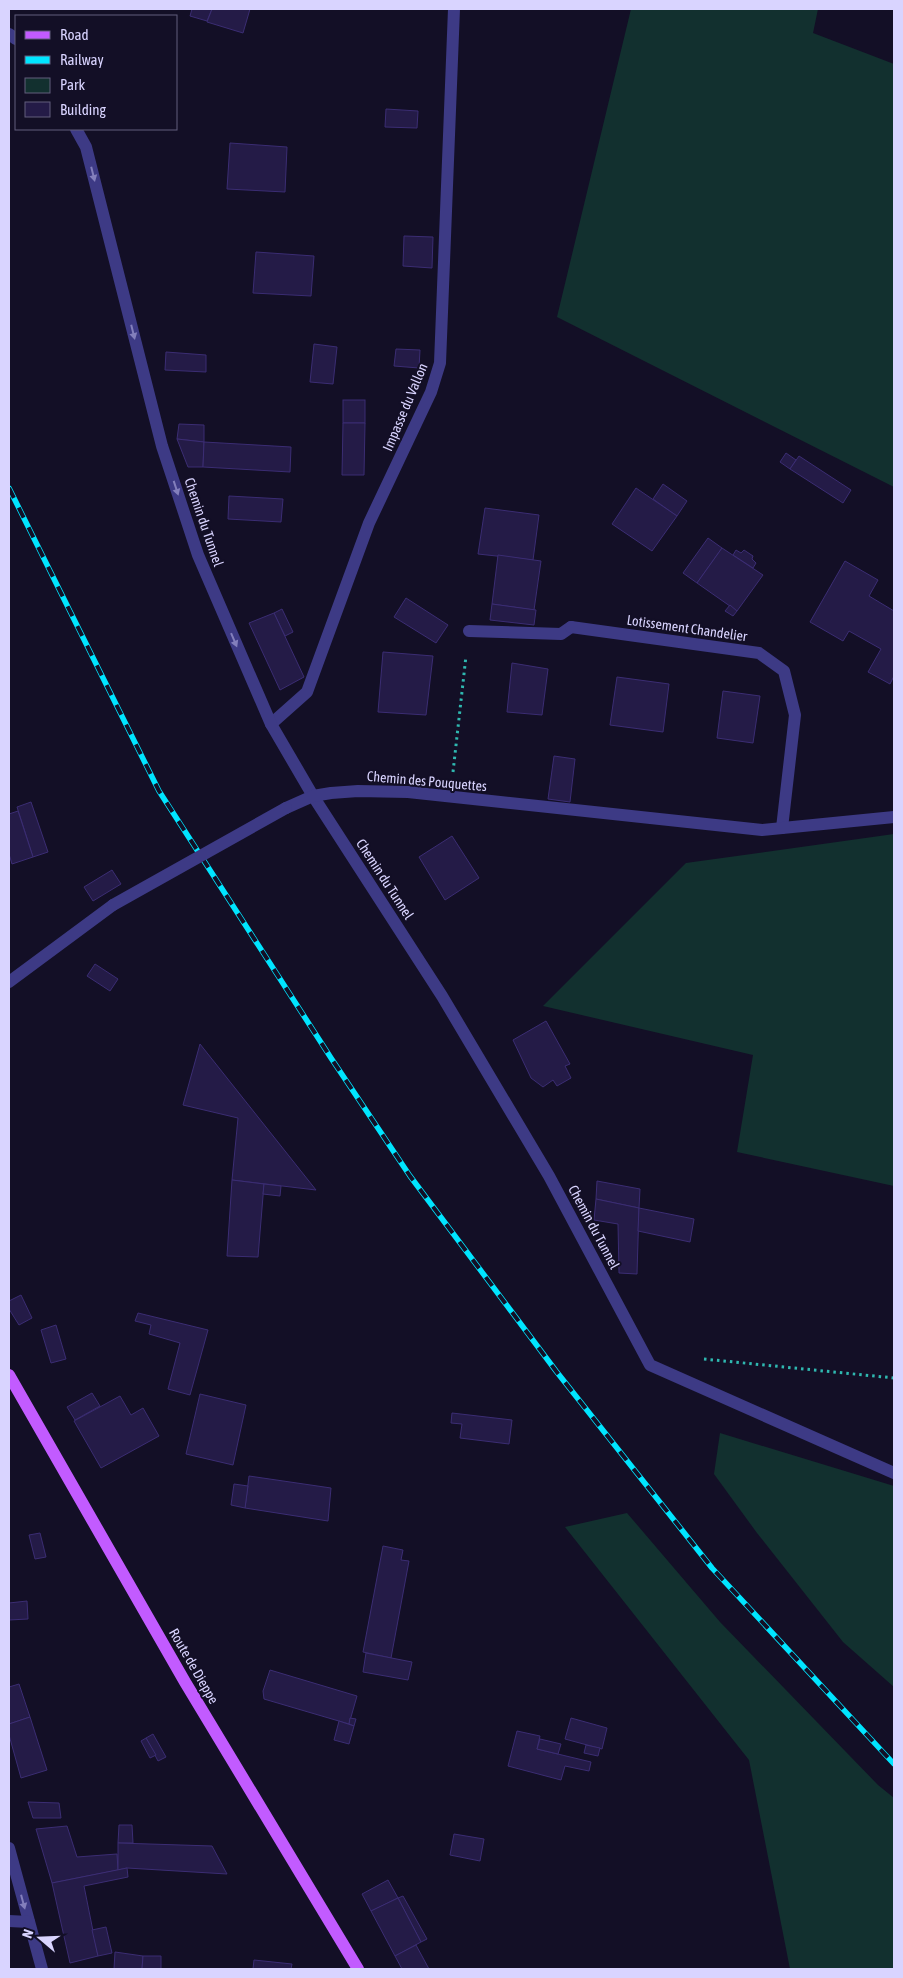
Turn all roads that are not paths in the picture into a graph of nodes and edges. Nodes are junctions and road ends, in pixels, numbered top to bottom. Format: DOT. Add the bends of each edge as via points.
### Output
graph roads {
  1 [pos="454,9"];
  2 [pos="77,130"];
  3 [pos="469,631"];
  4 [pos="271,724"];
  5 [pos="313,796"];
  6 [pos="894,817"];
  7 [pos="782,828"];
  8 [pos="9,982"];
  9 [pos="9,1376"];
  10 [pos="894,1473"];
  11 [pos="9,1848"];
  12 [pos="9,1921"];
  13 [pos="28,1922"];
  14 [pos="42,1969"];
  15 [pos="358,1969"];
  1 -- 4 [label="street, Impasse du Vallon" via="440,364 431,392 369,523 307,692"];
  2 -- 4 [label="street, Chemin du Tunnel, one-way" via="86,147 162,446 195,546"];
  3 -- 7 [label="street, Lotissement Chandelier" via="561,634 571,627 759,653 784,671 795,716"];
  4 -- 5 [label="street, Chemin du Tunnel"];
  5 -- 7 [label="street, Chemin des Pouquettes" via="358,791 408,792 762,830"];
  5 -- 8 [label="street, Chemin des Pouquettes, bridge" via="113,905"];
  5 -- 10 [label="street, Chemin du Tunnel" via="442,996 549,1176 650,1366"];
  6 -- 7 [label="street, Chemin des Pouquettes"];
  9 -- 15 [label="main road, Route de Dieppe" via="189,1690"];
  11 -- 13 [label="street, one-way"];
  12 -- 13 [label="street"];
  13 -- 14 [label="street"];
}
